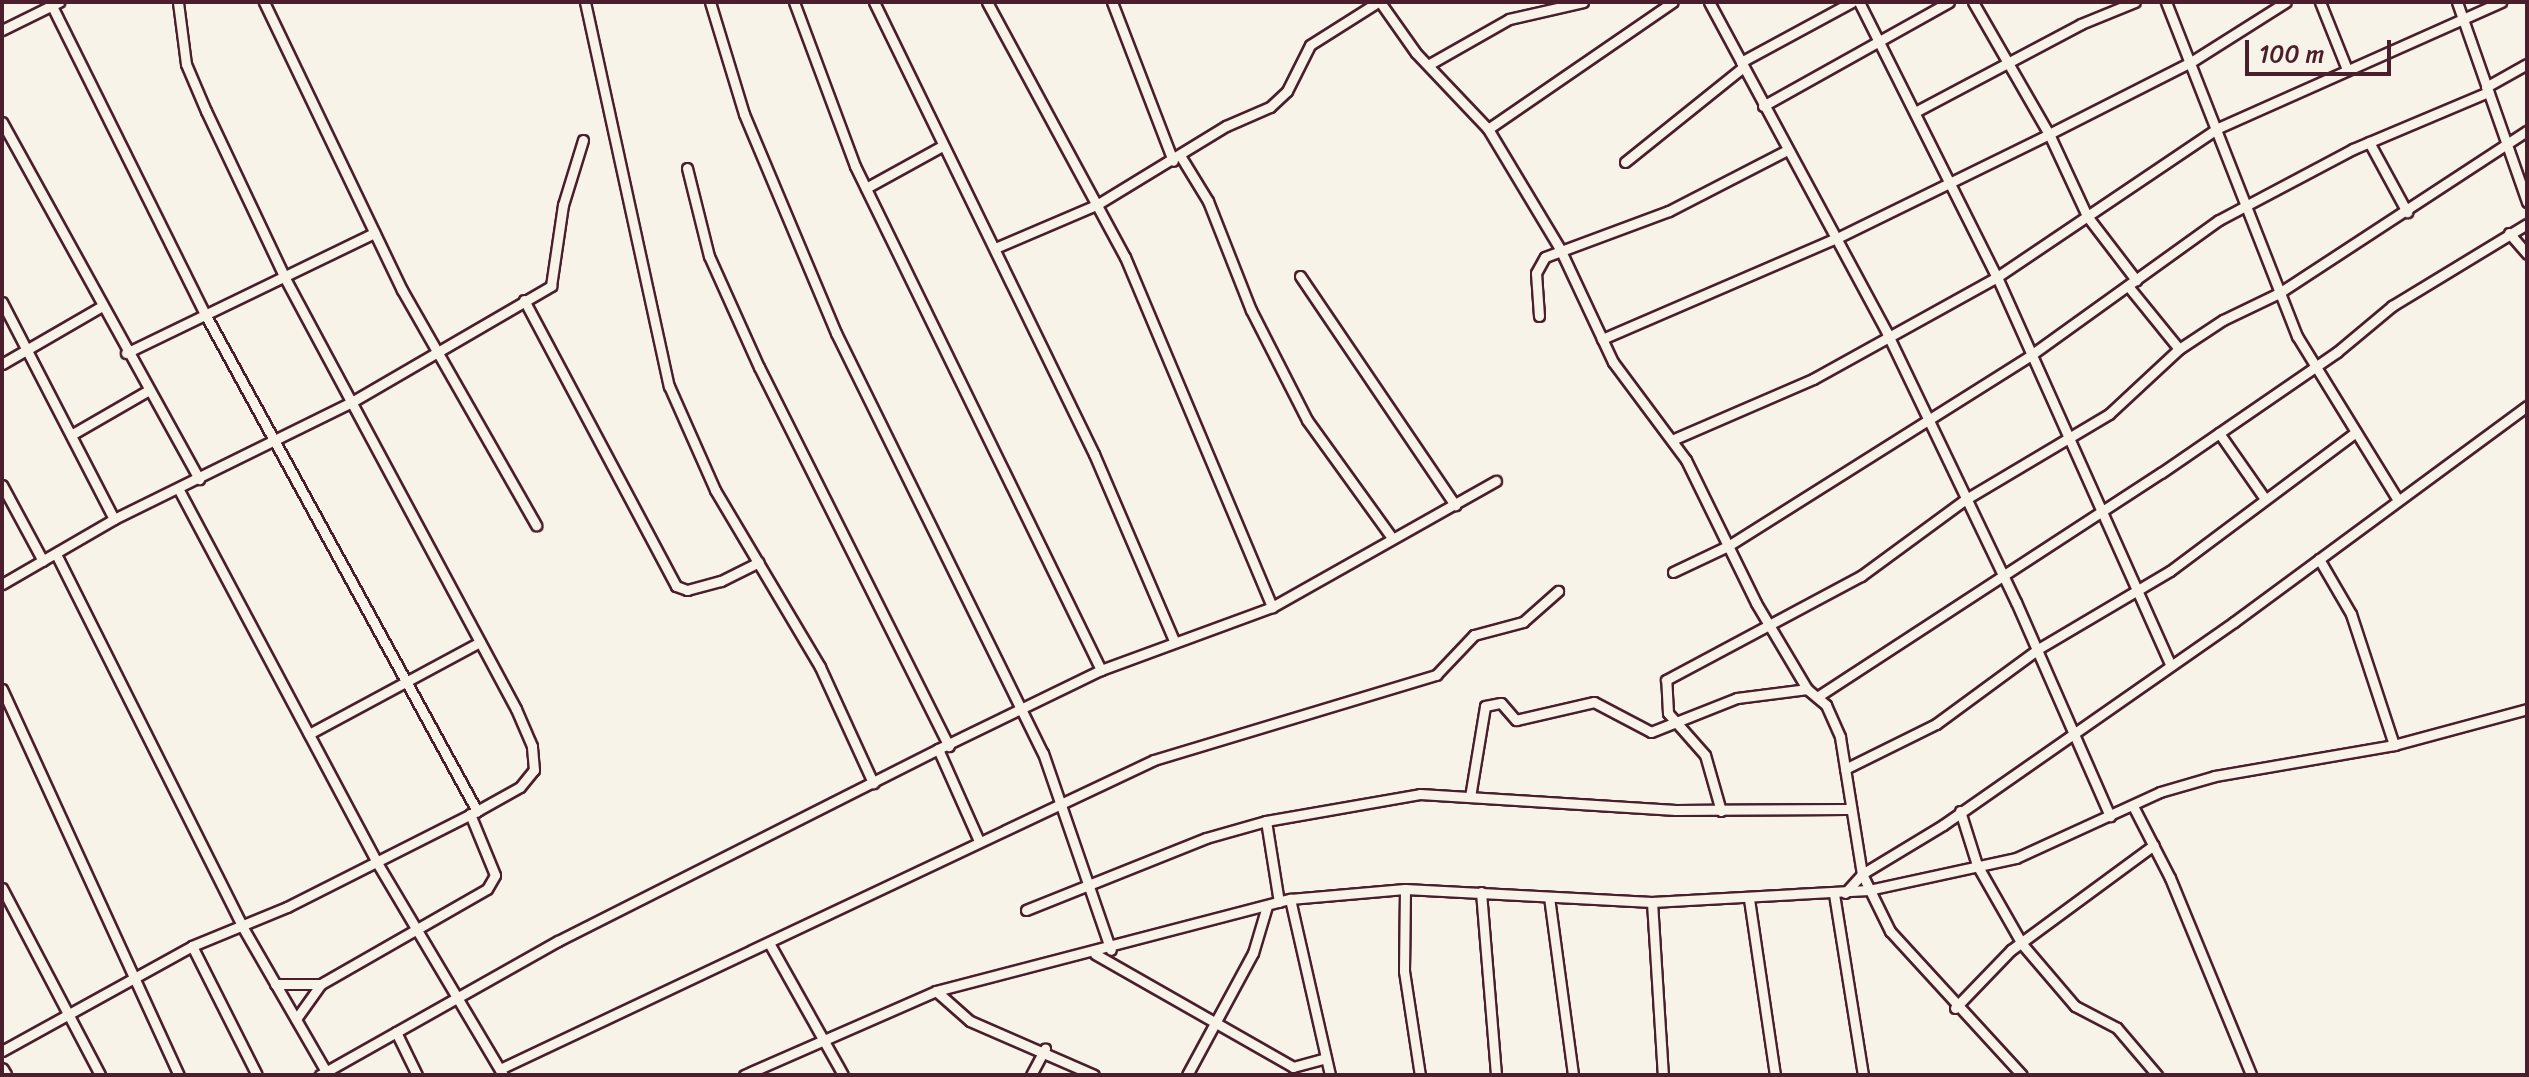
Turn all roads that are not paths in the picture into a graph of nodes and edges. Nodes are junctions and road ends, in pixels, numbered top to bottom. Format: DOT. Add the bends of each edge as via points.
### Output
graph roads {
  1 [pos="178,2"];
  2 [pos="264,2"];
  3 [pos="585,2"];
  4 [pos="710,2"];
  5 [pos="794,2"];
  6 [pos="874,2"];
  7 [pos="987,2"];
  8 [pos="1112,2"];
  9 [pos="1379,2"];
  10 [pos="1583,2"];
  11 [pos="1673,2"];
  12 [pos="1709,2"];
  13 [pos="1852,2"];
  14 [pos="1859,2"];
  15 [pos="1949,2"];
  16 [pos="1973,2"];
  17 [pos="2135,2"];
  18 [pos="2166,2"];
  19 [pos="2286,2"];
  20 [pos="2320,2"];
  21 [pos="2457,2"];
  22 [pos="2501,2"];
  23 [pos="53,3"];
  24 [pos="2463,18"];
  25 [pos="2,30"];
  26 [pos="1880,41"];
  27 [pos="2008,62"];
  28 [pos="2191,62"];
  29 [pos="2527,64"];
  30 [pos="1428,65"];
  31 [pos="1742,65"];
  32 [pos="2346,67"];
  33 [pos="2487,90"];
  34 [pos="1763,106"];
  35 [pos="1915,112"];
  36 [pos="2,122"];
  37 [pos="2218,128"];
  38 [pos="1488,129"];
  39 [pos="2527,131"];
  40 [pos="2049,134"];
  41 [pos="583,140"];
  42 [pos="2369,142"];
  43 [pos="942,146"];
  44 [pos="15,147"];
  45 [pos="2504,149"];
  46 [pos="1787,150"];
  47 [pos="2,153"];
  48 [pos="1177,159"];
  49 [pos="1625,162"];
  50 [pos="687,168"];
  51 [pos="1949,181"];
  52 [pos="866,188"];
  53 [pos="2527,202"];
  54 [pos="1098,204"];
  55 [pos="2247,204"];
  56 [pos="2407,212"];
  57 [pos="2087,216"];
  58 [pos="2527,224"];
  59 [pos="374,233"];
  60 [pos="2509,233"];
  61 [pos="1837,238"];
  62 [pos="995,248"];
  63 [pos="1560,249"];
  64 [pos="2527,254"];
  65 [pos="1300,276"];
  66 [pos="1997,277"];
  67 [pos="285,278"];
  68 [pos="2132,283"];
  69 [pos="2279,293"];
  70 [pos="524,300"];
  71 [pos="2,302"];
  72 [pos="102,306"];
  73 [pos="205,314"];
  74 [pos="1539,316"];
  75 [pos="1887,333"];
  76 [pos="1602,339"];
  77 [pos="28,349"];
  78 [pos="2179,349"];
  79 [pos="126,353"];
  80 [pos="435,354"];
  81 [pos="2031,355"];
  82 [pos="2313,363"];
  83 [pos="2,364"];
  84 [pos="149,390"];
  85 [pos="350,403"];
  86 [pos="2527,406"];
  87 [pos="1927,421"];
  88 [pos="2356,432"];
  89 [pos="2219,433"];
  90 [pos="71,435"];
  91 [pos="2069,439"];
  92 [pos="1672,440"];
  93 [pos="275,443"];
  94 [pos="199,479"];
  95 [pos="1496,481"];
  96 [pos="2,485"];
  97 [pos="179,490"];
  98 [pos="1966,499"];
  99 [pos="2265,499"];
  100 [pos="2398,500"];
  101 [pos="1455,505"];
  102 [pos="2102,512"];
  103 [pos="114,519"];
  104 [pos="536,525"];
  105 [pos="1392,538"];
  106 [pos="1728,546"];
  107 [pos="56,554"];
  108 [pos="2319,559"];
  109 [pos="43,561"];
  110 [pos="759,562"];
  111 [pos="1673,572"];
  112 [pos="2003,577"];
  113 [pos="2,584"];
  114 [pos="1558,591"];
  115 [pos="2136,592"];
  116 [pos="1272,607"];
  117 [pos="1771,625"];
  118 [pos="1174,641"];
  119 [pos="480,642"];
  120 [pos="2038,649"];
  121 [pos="2170,664"];
  122 [pos="1101,670"];
  123 [pos="405,682"];
  124 [pos="2,689"];
  125 [pos="1807,689"];
  126 [pos="1817,697"];
  127 [pos="1022,708"];
  128 [pos="2527,709"];
  129 [pos="1676,724"];
  130 [pos="2075,731"];
  131 [pos="309,734"];
  132 [pos="2394,745"];
  133 [pos="949,746"];
  134 [pos="938,749"];
  135 [pos="1845,769"];
  136 [pos="873,783"];
  137 [pos="1470,797"];
  138 [pos="1063,804"];
  139 [pos="2133,806"];
  140 [pos="1847,809"];
  141 [pos="1721,811"];
  142 [pos="1960,811"];
  143 [pos="473,813"];
  144 [pos="2110,816"];
  145 [pos="1266,821"];
  146 [pos="978,839"];
  147 [pos="2154,845"];
  148 [pos="376,861"];
  149 [pos="1977,865"];
  150 [pos="1862,874"];
  151 [pos="1091,884"];
  152 [pos="2,888"];
  153 [pos="1405,889"];
  154 [pos="1869,890"];
  155 [pos="1481,892"];
  156 [pos="1839,893"];
  157 [pos="1549,897"];
  158 [pos="1290,899"];
  159 [pos="1749,899"];
  160 [pos="1279,902"];
  161 [pos="1652,902"];
  162 [pos="1267,906"];
  163 [pos="1026,910"];
  164 [pos="242,926"];
  165 [pos="416,930"];
  166 [pos="769,943"];
  167 [pos="2022,944"];
  168 [pos="192,946"];
  169 [pos="1111,950"];
  170 [pos="1095,954"];
  171 [pos="134,978"];
  172 [pos="275,984"];
  173 [pos="321,984"];
  174 [pos="936,991"];
  175 [pos="456,996"];
  176 [pos="1955,1008"];
  177 [pos="67,1014"];
  178 [pos="296,1019"];
  179 [pos="1217,1026"];
  180 [pos="396,1032"];
  181 [pos="821,1037"];
  182 [pos="1045,1049"];
  183 [pos="2,1051"];
  184 [pos="1326,1058"];
  185 [pos="501,1072"];
  186 [pos="325,1074"];
  187 [pos="100,1075"];
  188 [pos="179,1075"];
  189 [pos="257,1075"];
  190 [pos="417,1075"];
  191 [pos="744,1075"];
  192 [pos="843,1075"];
  193 [pos="1031,1075"];
  194 [pos="1094,1075"];
  195 [pos="1187,1075"];
  196 [pos="1330,1075"];
  197 [pos="1420,1075"];
  198 [pos="1496,1075"];
  199 [pos="1573,1075"];
  200 [pos="1663,1075"];
  201 [pos="1775,1075"];
  202 [pos="1863,1075"];
  203 [pos="2022,1075"];
  204 [pos="2157,1075"];
  205 [pos="2251,1075"];
  1 -- 67 [label="street" via="186,64"];
  2 -- 59 [label="street"];
  3 -- 110 [label="street" via="669,386 715,490"];
  4 -- 127 [label="street" via="744,114 836,333"];
  5 -- 52 [label="street"];
  6 -- 43 [label="street"];
  7 -- 54 [label="street"];
  8 -- 48 [label="street"];
  9 -- 30 [label="street"];
  9 -- 48 [label="street" via="1310,45 1287,91 1270,107 1226,126"];
  10 -- 30 [label="street" via="1509,19"];
  11 -- 38 [label="street"];
  12 -- 31 [label="street"];
  13 -- 31 [label="street"];
  14 -- 26 [label="street"];
  15 -- 26 [label="street"];
  16 -- 27 [label="street"];
  17 -- 27 [label="street"];
  18 -- 28 [label="street"];
  19 -- 28 [label="street"];
  20 -- 32 [label="street"];
  21 -- 24 [label="street"];
  22 -- 24 [label="street"];
  23 -- 25 [label="street"];
  23 -- 73 [label="street"];
  24 -- 32 [label="street"];
  24 -- 33 [label="street"];
  26 -- 34 [label="street"];
  26 -- 35 [label="street"];
  27 -- 35 [label="street"];
  27 -- 40 [label="street"];
  28 -- 37 [label="street"];
  28 -- 40 [label="street"];
  29 -- 33 [label="street"];
  30 -- 38 [label="street"];
  31 -- 34 [label="street"];
  31 -- 49 [label="street"];
  32 -- 37 [label="street"];
  33 -- 42 [label="street"];
  33 -- 45 [label="street"];
  34 -- 46 [label="street"];
  35 -- 51 [label="street"];
  36 -- 44 [label="street"];
  37 -- 55 [label="street"];
  37 -- 57 [label="street"];
  38 -- 63 [label="street"];
  39 -- 45 [label="street"];
  40 -- 51 [label="street"];
  40 -- 57 [label="street"];
  41 -- 70 [label="street" via="563,205 551,286"];
  42 -- 55 [label="street"];
  42 -- 56 [label="street"];
  43 -- 52 [label="street"];
  43 -- 62 [label="street"];
  44 -- 47 [label="street"];
  44 -- 72 [label="street"];
  45 -- 53 [label="street"];
  45 -- 56 [label="street"];
  46 -- 61 [label="street"];
  46 -- 63 [label="street" via="1669,211"];
  48 -- 54 [label="street"];
  48 -- 105 [label="street" via="1208,201 1251,310 1307,420"];
  50 -- 133 [label="street" via="709,256 759,367"];
  51 -- 61 [label="street"];
  51 -- 66 [label="street"];
  52 -- 122 [label="street"];
  54 -- 62 [label="street"];
  54 -- 116 [label="street" via="1244,527"];
  55 -- 68 [label="street"];
  55 -- 69 [label="street"];
  56 -- 69 [label="street"];
  57 -- 66 [label="street"];
  57 -- 68 [label="street"];
  58 -- 60 [label="street"];
  59 -- 67 [label="street"];
  59 -- 80 [label="street"];
  60 -- 64 [label="street"];
  60 -- 82 [label="street"];
  61 -- 75 [label="street"];
  61 -- 76 [label="street"];
  62 -- 118 [label="street"];
  63 -- 74 [label="street" via="1545,257 1536,273"];
  63 -- 76 [label="street"];
  65 -- 101 [label="street"];
  66 -- 75 [label="street"];
  66 -- 81 [label="street"];
  67 -- 73 [label="street"];
  67 -- 85 [label="street"];
  68 -- 78 [label="street"];
  68 -- 81 [label="street"];
  69 -- 78 [label="street"];
  69 -- 82 [label="street"];
  70 -- 80 [label="street"];
  70 -- 110 [label="street" via="676,586 687,590 721,581"];
  71 -- 77 [label="street"];
  72 -- 77 [label="street"];
  72 -- 79 [label="street"];
  73 -- 79 [label="street"];
  73 -- 93 [label="street"];
  75 -- 87 [label="street"];
  75 -- 92 [label="street" via="1813,379"];
  76 -- 92 [label="street"];
  77 -- 83 [label="street"];
  77 -- 90 [label="street"];
  78 -- 91 [label="street" via="2109,414"];
  79 -- 84 [label="street"];
  80 -- 85 [label="street"];
  80 -- 104 [label="street"];
  81 -- 87 [label="street"];
  81 -- 91 [label="street"];
  82 -- 88 [label="street"];
  82 -- 89 [label="street"];
  84 -- 90 [label="street"];
  84 -- 94 [label="street"];
  85 -- 93 [label="street"];
  85 -- 119 [label="street"];
  86 -- 100 [label="street"];
  87 -- 98 [label="street"];
  87 -- 106 [label="street"];
  88 -- 99 [label="street"];
  88 -- 100 [label="street"];
  89 -- 99 [label="street"];
  89 -- 102 [label="street"];
  90 -- 103 [label="street"];
  91 -- 98 [label="street"];
  91 -- 102 [label="street"];
  92 -- 106 [label="street"];
  93 -- 94 [label="street"];
  93 -- 123 [label="street"];
  94 -- 97 [label="street"];
  95 -- 101 [label="street"];
  96 -- 109 [label="street"];
  97 -- 103 [label="street"];
  97 -- 131 [label="street"];
  98 -- 112 [label="street"];
  98 -- 117 [label="street" via="1861,576"];
  99 -- 115 [label="street"];
  100 -- 108 [label="street"];
  101 -- 105 [label="street"];
  102 -- 112 [label="street"];
  102 -- 115 [label="street"];
  103 -- 107 [label="street"];
  105 -- 116 [label="street"];
  106 -- 111 [label="street"];
  106 -- 117 [label="street"];
  107 -- 109 [label="street"];
  107 -- 164 [label="street"];
  108 -- 121 [label="street"];
  108 -- 132 [label="street" via="2351,614"];
  109 -- 113 [label="street"];
  110 -- 136 [label="street" via="820,667"];
  112 -- 120 [label="street"];
  112 -- 126 [label="street"];
  114 -- 138 [label="street" via="1523,622 1474,635 1436,675 1405,689 1211,738"];
  115 -- 120 [label="street"];
  115 -- 121 [label="street"];
  116 -- 118 [label="street"];
  117 -- 125 [label="street"];
  117 -- 129 [label="street" via="1666,680 1663,697"];
  118 -- 122 [label="street"];
  119 -- 123 [label="street"];
  119 -- 143 [label="street" via="532,746 534,770 520,787"];
  120 -- 130 [label="street"];
  120 -- 135 [label="street" via="1936,724"];
  121 -- 130 [label="street"];
  122 -- 127 [label="street"];
  123 -- 131 [label="street"];
  123 -- 143 [label="street"];
  124 -- 171 [label="street"];
  125 -- 126 [label="street"];
  125 -- 129 [label="street" via="1737,698"];
  126 -- 135 [label="street" via="1840,737"];
  127 -- 133 [label="street"];
  127 -- 138 [label="street"];
  128 -- 132 [label="street"];
  129 -- 137 [label="street" via="1639,730 1594,702 1516,720 1501,703 1485,706"];
  129 -- 141 [label="street" via="1705,755"];
  130 -- 142 [label="street"];
  130 -- 144 [label="street"];
  131 -- 148 [label="street"];
  132 -- 139 [label="street" via="2215,776"];
  133 -- 134 [label="street"];
  134 -- 136 [label="street"];
  134 -- 146 [label="street"];
  135 -- 140 [label="street"];
  136 -- 175 [label="street"];
  137 -- 141 [label="street"];
  137 -- 145 [label="street" via="1420,794"];
  138 -- 146 [label="street"];
  138 -- 151 [label="street"];
  139 -- 144 [label="street"];
  139 -- 147 [label="street"];
  140 -- 141 [label="street"];
  140 -- 150 [label="street"];
  142 -- 149 [label="street"];
  142 -- 150 [label="street"];
  143 -- 148 [label="street"];
  143 -- 165 [label="street" via="495,875 487,889"];
  144 -- 149 [label="street" via="2056,844"];
  145 -- 151 [label="street"];
  145 -- 160 [label="street"];
  146 -- 166 [label="street"];
  147 -- 167 [label="street"];
  147 -- 205 [label="street"];
  148 -- 164 [label="street"];
  148 -- 165 [label="street"];
  149 -- 154 [label="street"];
  149 -- 167 [label="street"];
  150 -- 154 [label="street"];
  150 -- 156 [label="street"];
  151 -- 163 [label="street"];
  151 -- 169 [label="street"];
  152 -- 177 [label="street"];
  153 -- 155 [label="street"];
  153 -- 158 [label="street"];
  153 -- 197 [label="street" via="1404,971"];
  154 -- 156 [label="street"];
  154 -- 176 [label="street" via="1890,931"];
  155 -- 157 [label="street"];
  155 -- 198 [label="street"];
  156 -- 159 [label="street"];
  156 -- 202 [label="street"];
  157 -- 161 [label="street"];
  157 -- 199 [label="street"];
  158 -- 160 [label="street"];
  158 -- 184 [label="street"];
  159 -- 161 [label="street"];
  159 -- 201 [label="street"];
  160 -- 162 [label="street"];
  161 -- 200 [label="street"];
  162 -- 169 [label="street"];
  162 -- 179 [label="street" via="1253,953"];
  164 -- 168 [label="street"];
  164 -- 172 [label="street"];
  165 -- 173 [label="street"];
  165 -- 175 [label="street"];
  166 -- 181 [label="street"];
  166 -- 185 [label="street"];
  167 -- 176 [label="street"];
  167 -- 204 [label="street" via="2075,1006 2117,1028"];
  168 -- 171 [label="street"];
  168 -- 189 [label="street"];
  169 -- 170 [label="street"];
  170 -- 174 [label="street"];
  170 -- 179 [label="street"];
  171 -- 177 [label="street"];
  171 -- 188 [label="street"];
  172 -- 173 [label="street"];
  172 -- 178 [label="street"];
  173 -- 178 [label="street"];
  174 -- 181 [label="street"];
  174 -- 182 [label="street" via="970,1021"];
  175 -- 180 [label="street"];
  175 -- 185 [label="street"];
  176 -- 203 [label="street"];
  177 -- 183 [label="street"];
  177 -- 187 [label="street"];
  178 -- 186 [label="street"];
  179 -- 184 [label="street" via="1293,1067"];
  179 -- 195 [label="street"];
  180 -- 186 [label="street"];
  180 -- 190 [label="street"];
  181 -- 191 [label="street"];
  181 -- 192 [label="street"];
  182 -- 193 [label="street"];
  182 -- 194 [label="street"];
  184 -- 196 [label="street"];
}
